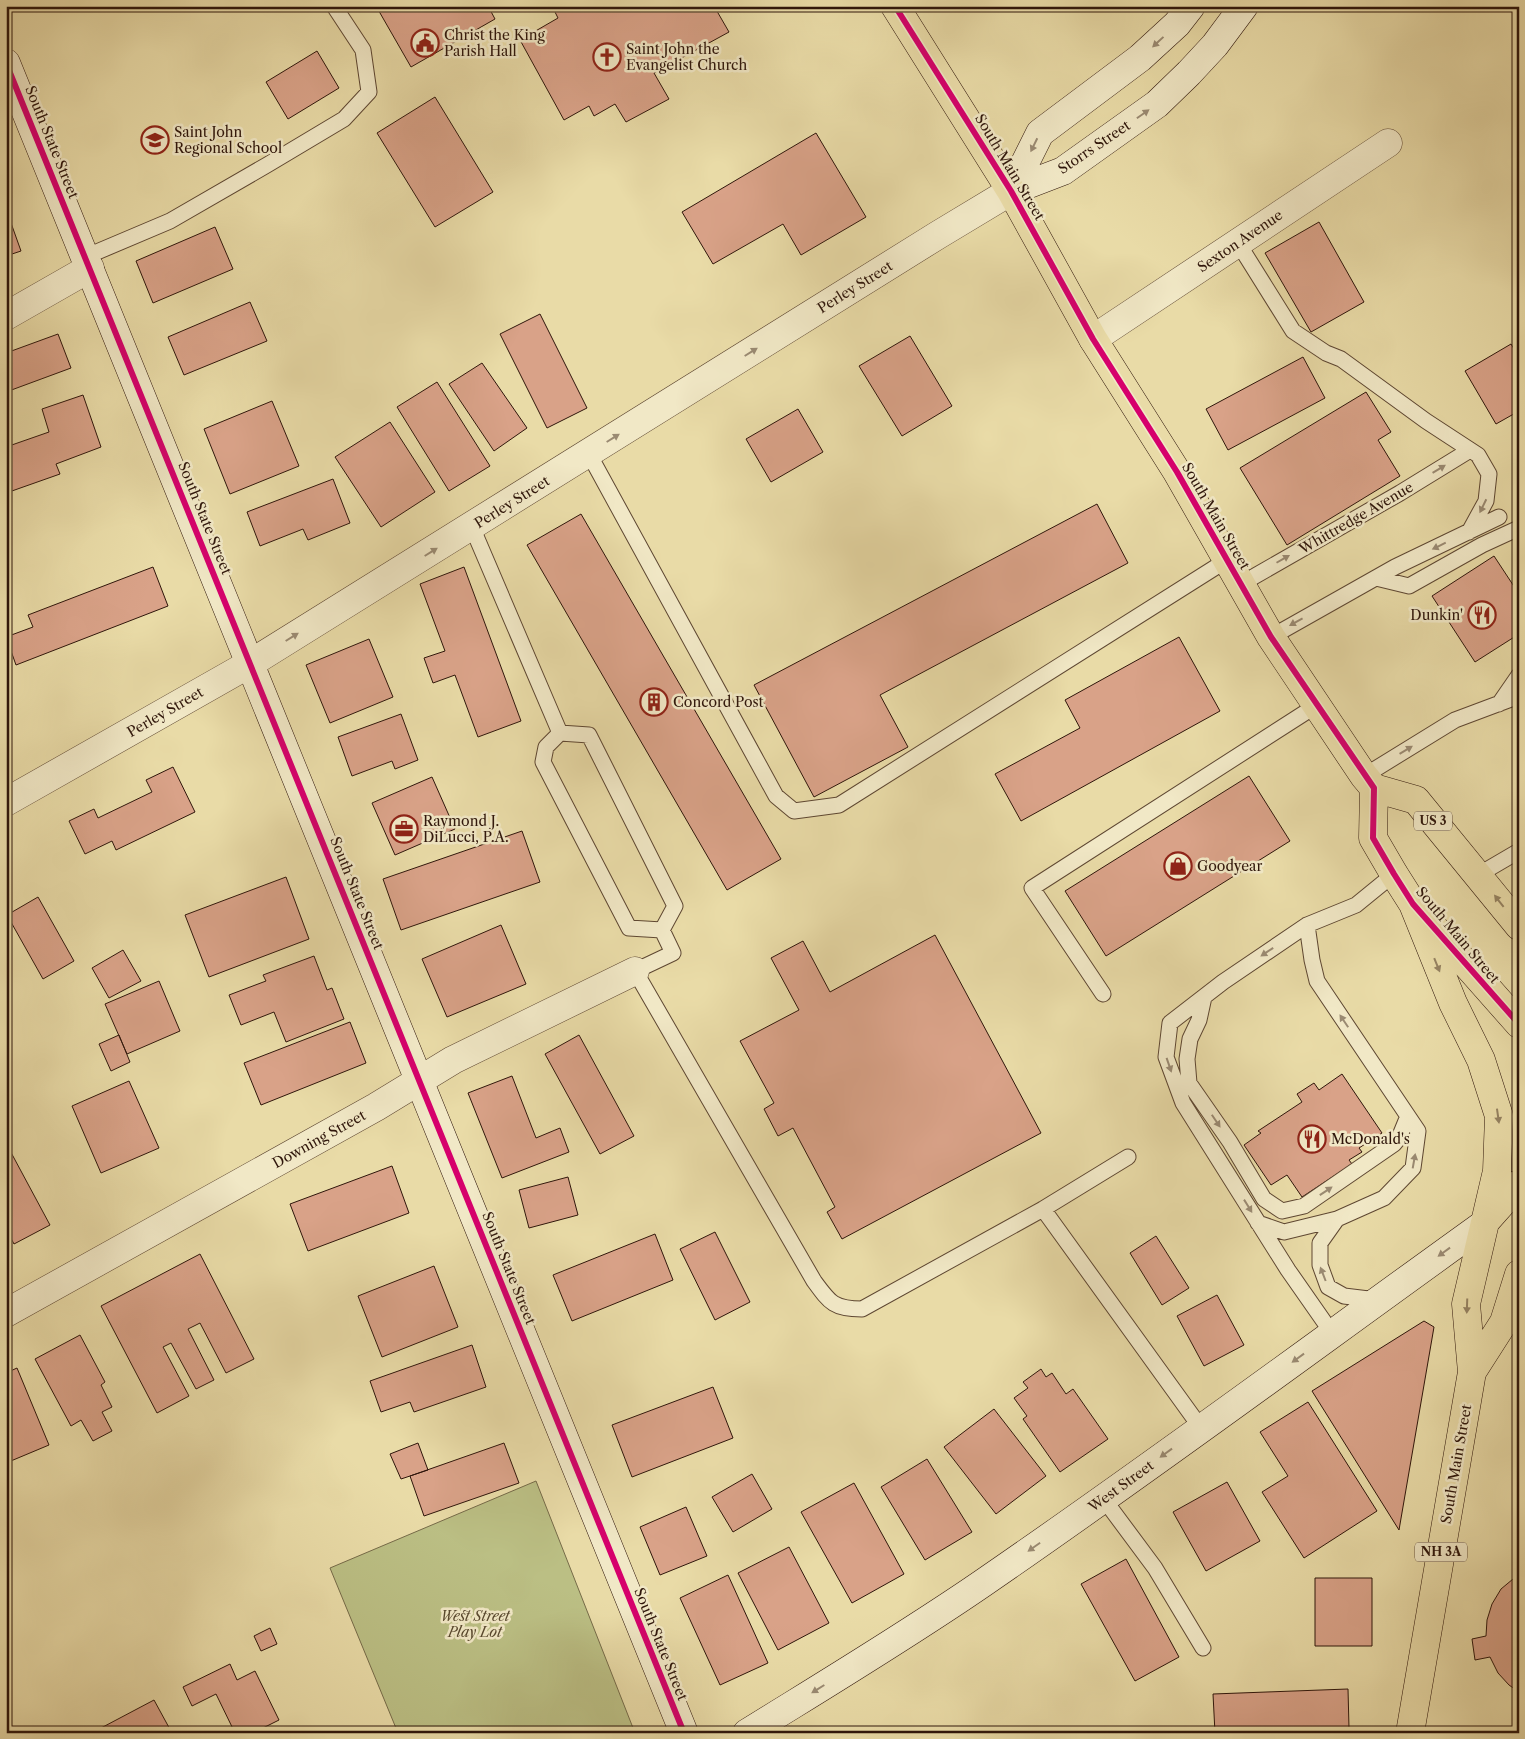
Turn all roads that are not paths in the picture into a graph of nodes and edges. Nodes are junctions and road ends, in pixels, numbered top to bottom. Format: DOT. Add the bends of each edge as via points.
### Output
graph roads {
  1 [pos="334,6"];
  2 [pos="895,6"];
  3 [pos="1191,6"];
  4 [pos="1244,6"];
  5 [pos="6,63"];
  6 [pos="1388,143"];
  7 [pos="1011,191"];
  8 [pos="1238,242"];
  9 [pos="88,262"];
  10 [pos="6,316"];
  11 [pos="1093,339"];
  12 [pos="1470,450"];
  13 [pos="588,454"];
  14 [pos="1499,517"];
  15 [pos="472,527"];
  16 [pos="1519,528"];
  17 [pos="1468,532"];
  18 [pos="1227,560"];
  19 [pos="1376,578"];
  20 [pos="1241,584"];
  21 [pos="1271,637"];
  22 [pos="251,663"];
  23 [pos="1519,675"];
  24 [pos="1519,696"];
  25 [pos="1499,704"];
  26 [pos="1317,705"];
  27 [pos="560,733"];
  28 [pos="1369,782"];
  29 [pos="6,802"];
  30 [pos="1519,851"];
  31 [pos="1394,874"];
  32 [pos="1478,876"];
  33 [pos="1413,904"];
  34 [pos="1307,925"];
  35 [pos="1519,926"];
  36 [pos="662,930"];
  37 [pos="635,971"];
  38 [pos="1103,994"];
  39 [pos="1204,997"];
  40 [pos="1519,1024"];
  41 [pos="420,1081"];
  42 [pos="1408,1116"];
  43 [pos="1128,1157"];
  44 [pos="1519,1184"];
  45 [pos="1043,1209"];
  46 [pos="1337,1219"];
  47 [pos="1258,1223"];
  48 [pos="1484,1224"];
  49 [pos="1519,1274"];
  50 [pos="1378,1300"];
  51 [pos="6,1313"];
  52 [pos="1332,1333"];
  53 [pos="1472,1372"];
  54 [pos="1202,1428"];
  55 [pos="1104,1498"];
  56 [pos="1203,1648"];
  57 [pos="684,1733"];
  58 [pos="747,1733"];
  59 [pos="1410,1733"];
  1 -- 9 [label="lane" via="363,50 369,92 344,119 170,221"];
  2 -- 7 [label="main road, South Main Street"];
  3 -- 7 [label="street, one-way" via="1177,24 1140,58 1040,133"];
  7 -- 4 [label="street, Storrs Street, one-way" via="1063,170 1157,104 1215,45"];
  5 -- 9 [label="street, South State Street"];
  6 -- 8 [label="street, Sexton Avenue"];
  7 -- 11 [label="main road, South Main Street"];
  13 -- 7 [label="street, Perley Street, one-way"];
  8 -- 11 [label="street, Sexton Avenue"];
  8 -- 12 [label="lane" via="1293,331 1341,359"];
  9 -- 10 [label="street"];
  9 -- 22 [label="street, South State Street"];
  11 -- 18 [label="main road, South Main Street" via="1177,472"];
  12 -- 17 [label="lane, one-way" via="1478,455 1489,474 1486,501"];
  20 -- 12 [label="lane, Whittredge Avenue, one-way"];
  13 -- 15 [label="street, Perley Street"];
  13 -- 18 [label="lane" via="776,796 794,811 839,805"];
  14 -- 17 [label="lane"];
  22 -- 15 [label="street, Perley Street, one-way"];
  15 -- 27 [label="lane"];
  16 -- 19 [label="lane" via="1409,586"];
  17 -- 19 [label="lane, one-way"];
  18 -- 20 [label="main road, South Main Street"];
  19 -- 21 [label="lane, one-way"];
  20 -- 21 [label="main road, South Main Street"];
  21 -- 26 [label="main road, South Main Street"];
  22 -- 29 [label="street, Perley Street"];
  22 -- 41 [label="street, South State Street"];
  23 -- 25 [label="lane"];
  24 -- 25 [label="lane"];
  28 -- 25 [label="lane, one-way" via="1456,720"];
  26 -- 28 [label="main road, South Main Street"];
  26 -- 38 [label="lane" via="1032,888"];
  27 -- 36 [label="lane" via="589,735 675,906"];
  27 -- 36 [label="lane" via="546,747 543,762 629,928"];
  28 -- 31 [label="main road, South Main Street" via="1373,838"];
  28 -- 32 [label="main road, US 3" via="1416,800"];
  30 -- 32 [label="lane"];
  31 -- 33 [label="main road, South Main Street"];
  31 -- 34 [label="lane" via="1356,904"];
  35 -- 32 [label="main road, US 3, one-way"];
  33 -- 40 [label="main road, South Main Street"];
  33 -- 48 [label="main road, one-way" via="1453,1003 1481,1060 1499,1116 1497,1171"];
  34 -- 39 [label="lane, one-way"];
  42 -- 34 [label="lane, one-way" via="1318,981"];
  36 -- 37 [label="lane" via="673,952"];
  37 -- 41 [label="street, Downing Street" via="452,1060"];
  37 -- 45 [label="lane" via="814,1281 827,1299 844,1309 862,1309"];
  39 -- 42 [label="lane, one-way" via="1200,1020 1190,1039 1187,1059 1189,1083 1264,1199 1282,1211 1304,1206 1394,1144"];
  39 -- 47 [label="lane, one-way" via="1170,1023 1166,1058 1183,1103"];
  41 -- 51 [label="street, Downing Street"];
  41 -- 57 [label="street, South State Street"];
  46 -- 42 [label="lane, one-way" via="1384,1198 1413,1168 1418,1131"];
  43 -- 45 [label="lane"];
  44 -- 48 [label="main road, South Main Street / NH 3A"];
  45 -- 54 [label="lane"];
  46 -- 47 [label="lane" via="1284,1232"];
  50 -- 46 [label="lane, one-way" via="1344,1296 1328,1287 1320,1265 1320,1243"];
  47 -- 52 [label="lane"];
  48 -- 50 [label="street, West Street, one-way"];
  48 -- 53 [label="main road, South Main Street / NH 3A, one-way" via="1466,1304"];
  49 -- 53 [label="main road, South Main Street / NH 3A" via="1504,1322"];
  50 -- 52 [label="street, West Street"];
  52 -- 54 [label="street, West Street, one-way"];
  53 -- 59 [label="main road, South Main Street / NH 3A"];
  54 -- 55 [label="street, West Street, one-way"];
  55 -- 56 [label="lane" via="1154,1568"];
  55 -- 58 [label="street, West Street, one-way" via="860,1664"];
}
